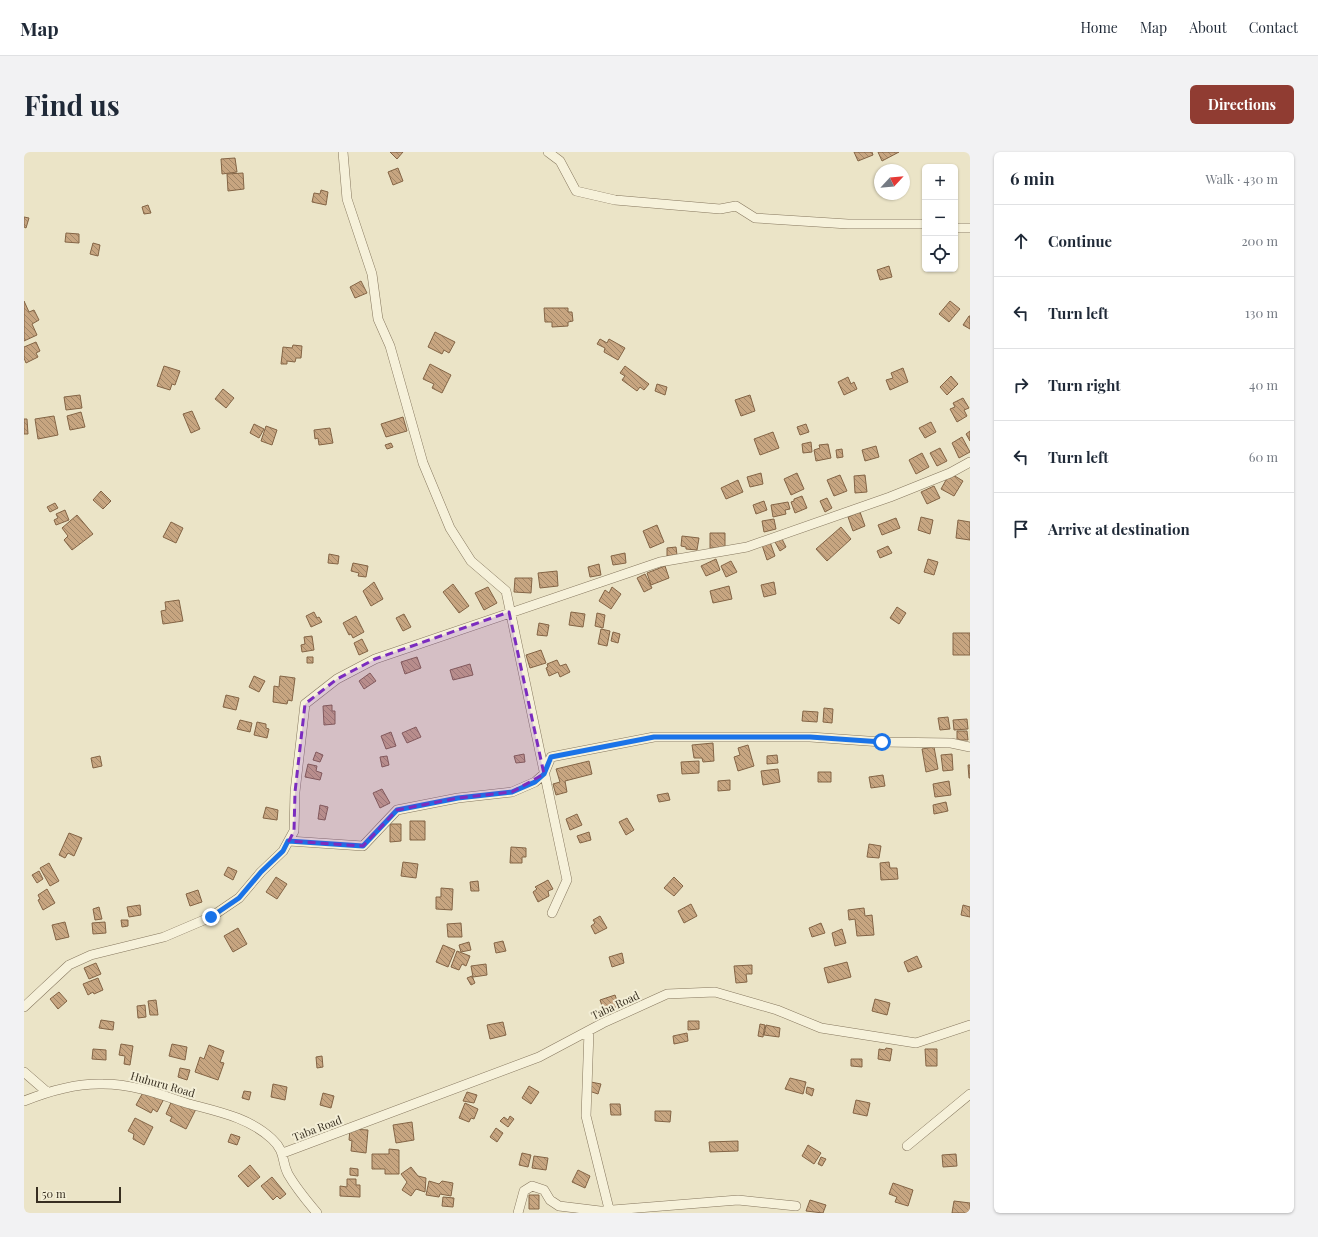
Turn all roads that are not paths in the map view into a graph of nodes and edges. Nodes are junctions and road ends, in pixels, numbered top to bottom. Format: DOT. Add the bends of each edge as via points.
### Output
graph roads {
  1 [pos="343,152"];
  2 [pos="548,152"];
  3 [pos="922,224"];
  4 [pos="958,228"];
  5 [pos="970,228"];
  6 [pos="970,462"];
  7 [pos="509,612"];
  8 [pos="970,747"];
  9 [pos="544,774"];
  10 [pos="288,841"];
  11 [pos="552,912"];
  12 [pos="24,1007"];
  13 [pos="970,1025"];
  14 [pos="589,1031"];
  15 [pos="24,1072"];
  16 [pos="46,1092"];
  17 [pos="970,1094"];
  18 [pos="24,1101"];
  19 [pos="907,1146"];
  20 [pos="283,1153"];
  21 [pos="796,1206"];
  22 [pos="610,1211"];
  23 [pos="316,1213"];
  24 [pos="518,1213"];
  1 -- 7 [label="street" via="347,199 372,274 378,319 390,346 423,464 450,528 471,561 506,591"];
  2 -- 3 [label="street" via="560,161 576,191 615,200 720,209 736,206 755,218 848,224"];
  4 -- 5 [label="street"];
  6 -- 7 [label="street" via="950,474 890,497 746,547 660,562"];
  7 -- 9 [label="street"];
  7 -- 10 [label="street" via="374,659 337,679 305,704 295,792 294,831"];
  8 -- 9 [label="street" via="951,743 810,737 654,737 551,757"];
  9 -- 10 [label="street" via="535,782 512,792 458,798 397,810 363,846"];
  9 -- 11 [label="street" via="567,880"];
  10 -- 12 [label="street" via="283,851 239,898 211,917 164,937 91,954 69,965"];
  13 -- 14 [label="street, Taba Road" via="916,1043 821,1028 777,1010 715,992 667,994"];
  14 -- 20 [label="street, Taba Road" via="539,1057"];
  14 -- 22 [label="street" via="586,1116"];
  15 -- 16 [label="street"];
  16 -- 18 [label="street, Huhuru Road"];
  16 -- 20 [label="street, Huhuru Road" via="102,1084 129,1085 239,1119 260,1129"];
  17 -- 19 [label="street"];
  20 -- 23 [label="street" via="287,1172"];
  21 -- 22 [label="street" via="738,1200"];
  22 -- 24 [label="street" via="559,1206 550,1200 544,1190 532,1186 524,1190"];
}
